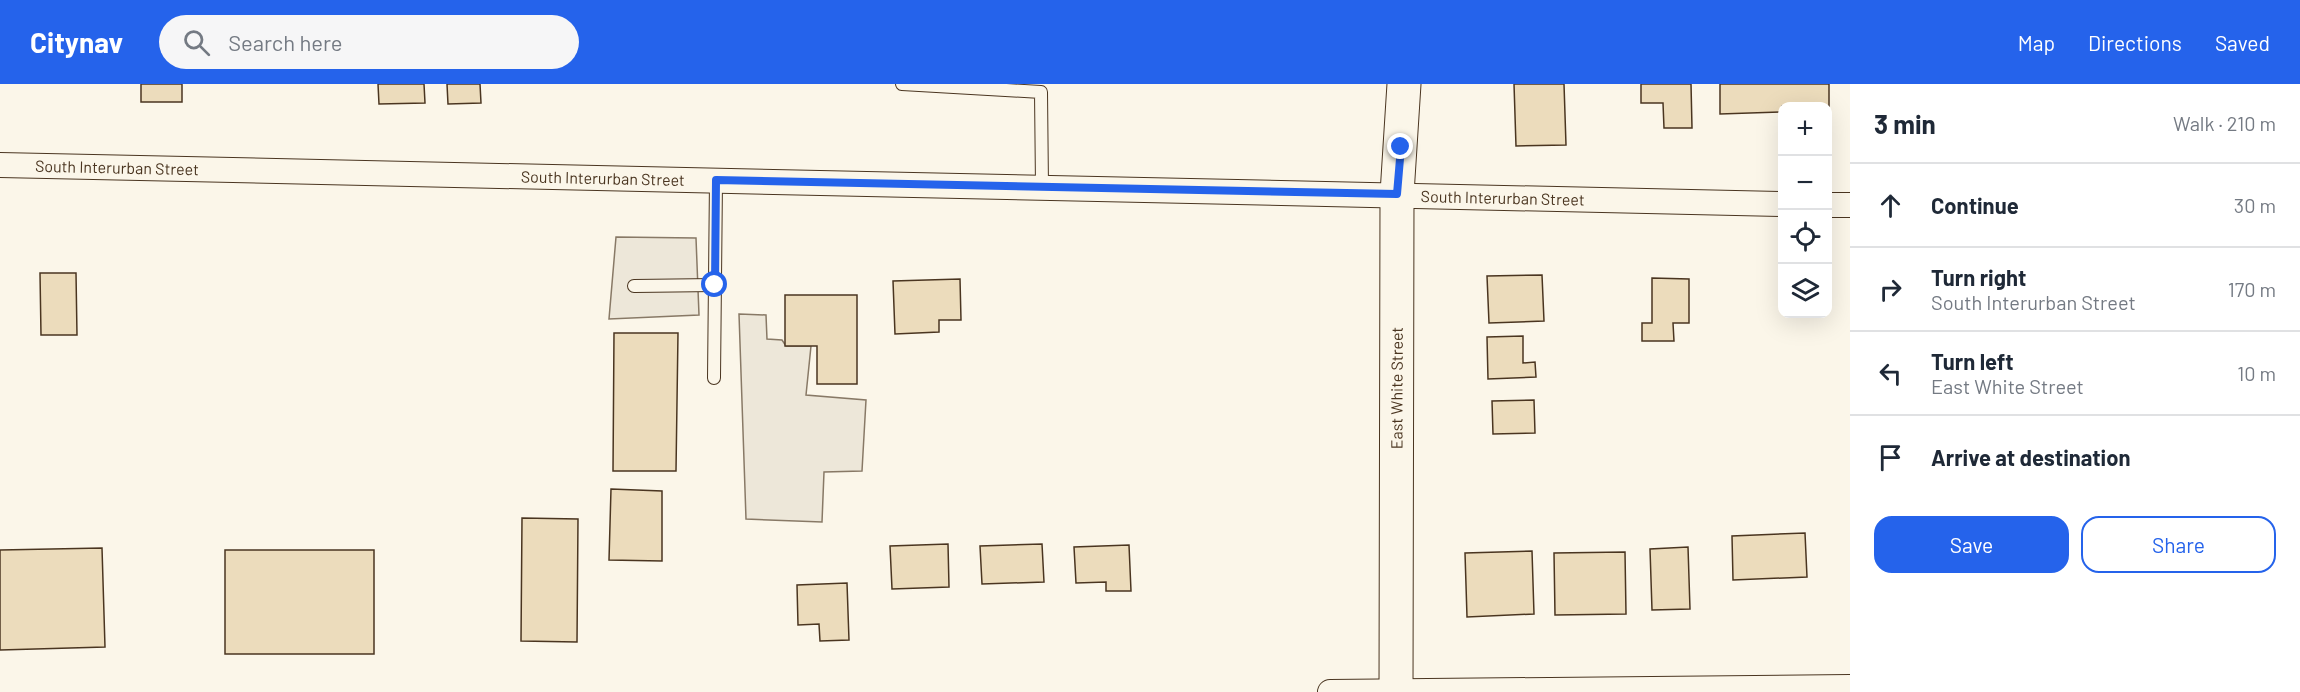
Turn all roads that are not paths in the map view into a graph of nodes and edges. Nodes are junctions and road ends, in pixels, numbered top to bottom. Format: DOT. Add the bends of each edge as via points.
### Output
graph roads {
  1 [pos="902,84"];
  2 [pos="1404,84"];
  3 [pos="0,165"];
  4 [pos="716,180"];
  5 [pos="1042,186"];
  6 [pos="1397,194"];
  7 [pos="1778,204"];
  8 [pos="1832,205"];
  9 [pos="1850,205"];
  10 [pos="715,285"];
  11 [pos="634,286"];
  12 [pos="714,378"];
  13 [pos="1850,687"];
  14 [pos="1396,691"];
  15 [pos="1330,692"];
  1 -- 5 [label="lane" via="1041,92"];
  2 -- 6 [label="main road, East White Street"];
  3 -- 4 [label="street, South Interurban Street"];
  4 -- 5 [label="street, South Interurban Street"];
  4 -- 10 [label="lane"];
  5 -- 6 [label="street, South Interurban Street"];
  6 -- 7 [label="street, South Interurban Street"];
  6 -- 14 [label="main road, East White Street"];
  8 -- 9 [label="street"];
  10 -- 11 [label="lane"];
  10 -- 12 [label="lane"];
  13 -- 14 [label="street"];
  14 -- 15 [label="street"];
}
